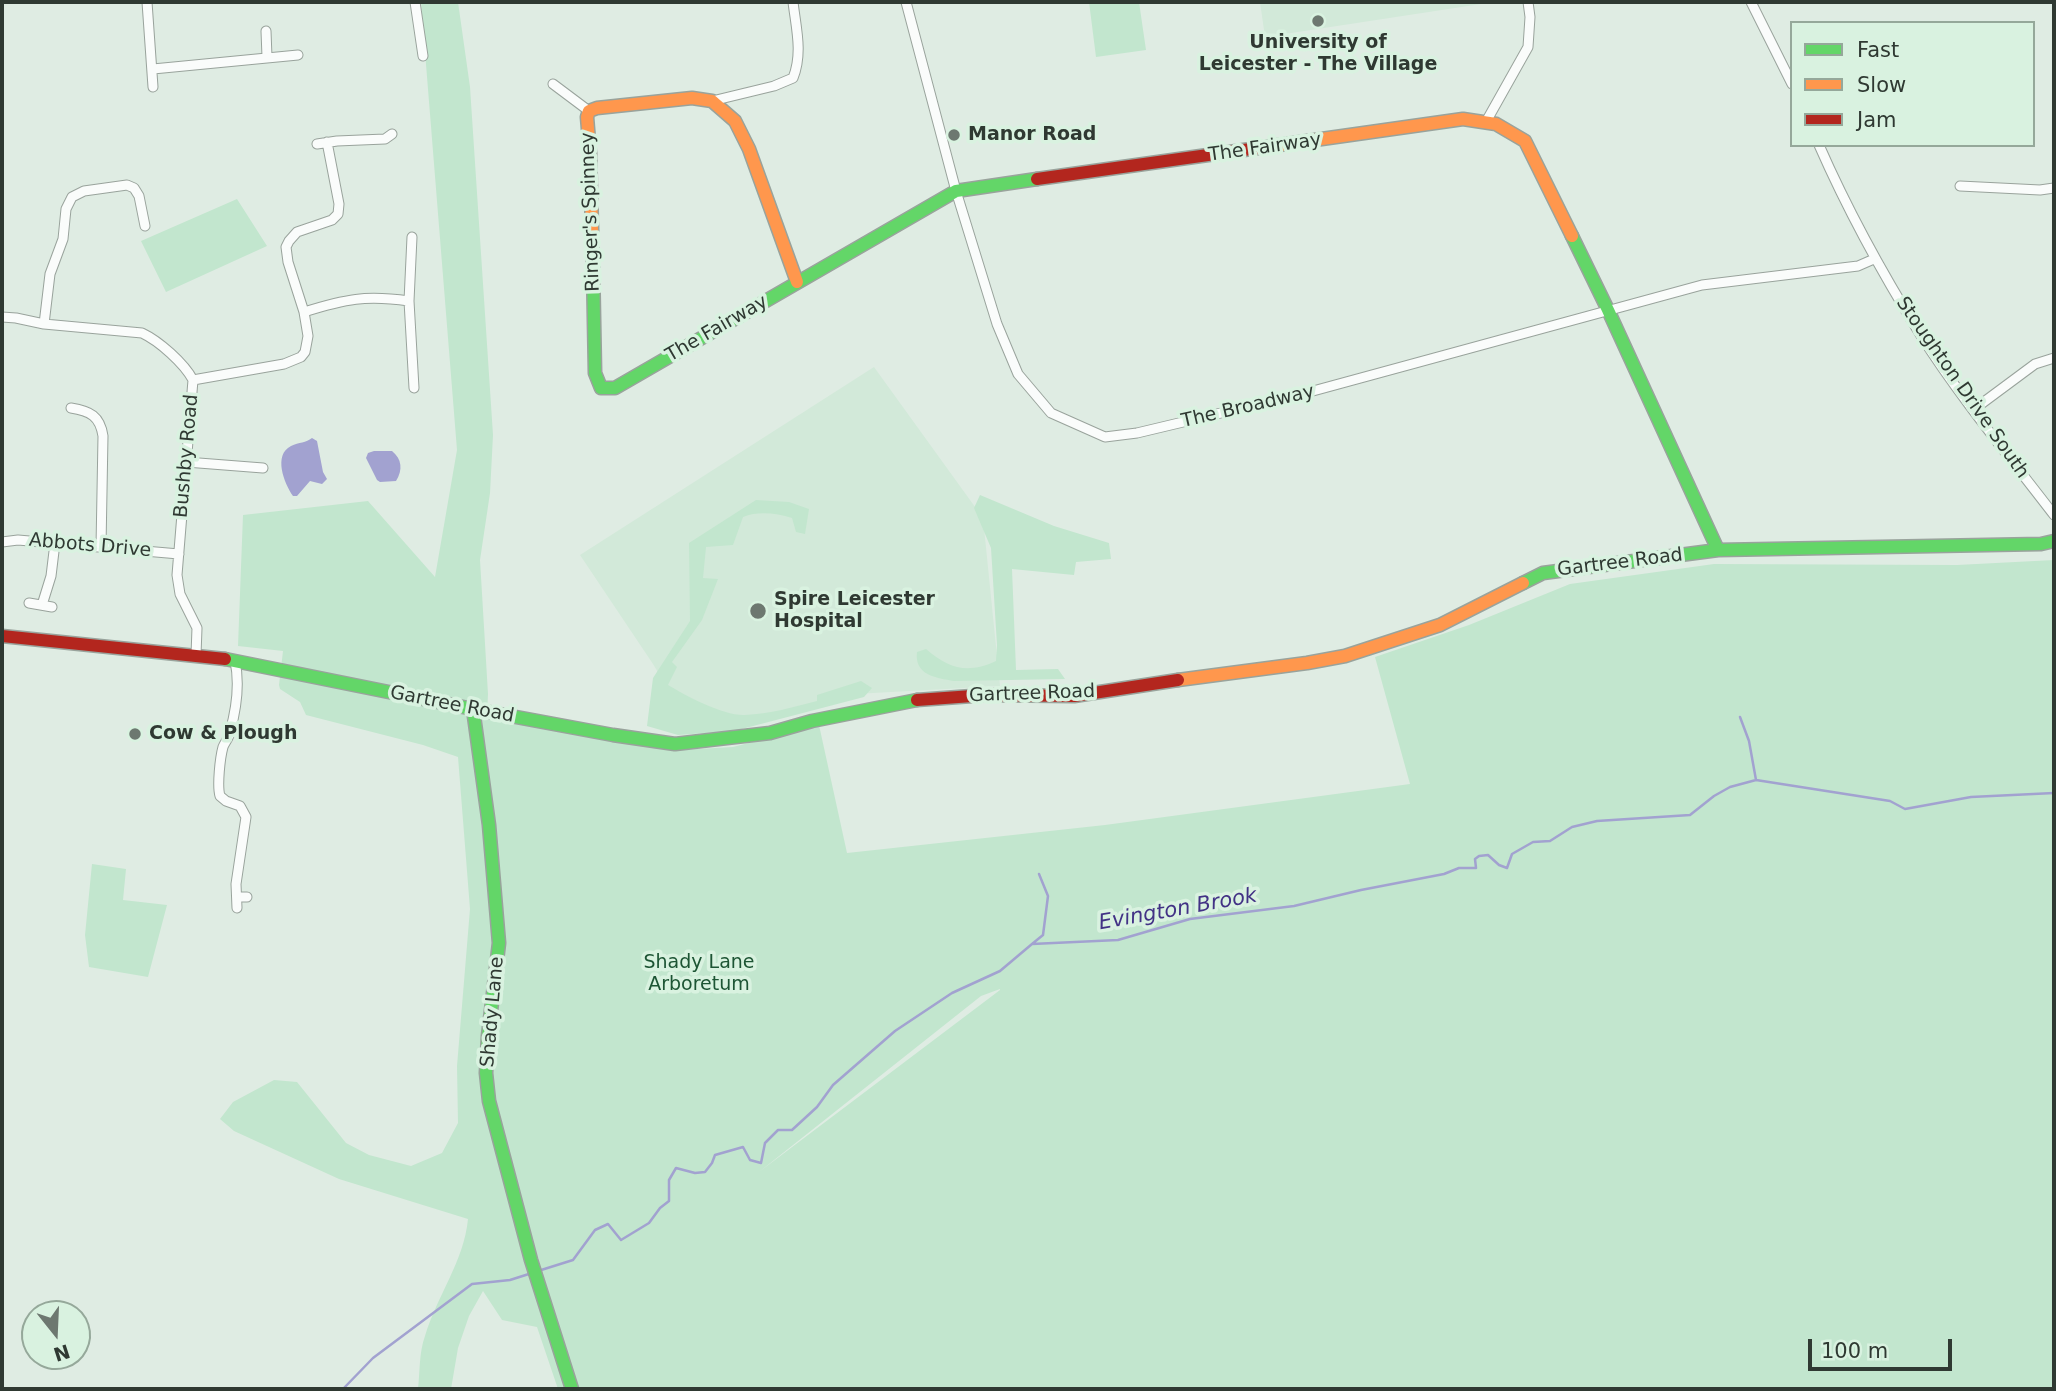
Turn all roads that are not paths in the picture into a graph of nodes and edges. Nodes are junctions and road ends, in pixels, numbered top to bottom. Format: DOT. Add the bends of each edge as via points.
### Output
graph roads {
  1 [pos="147,2"];
  2 [pos="415,2"];
  3 [pos="793,2"];
  4 [pos="906,2"];
  5 [pos="1528,2"];
  6 [pos="1751,2"];
  7 [pos="267,31"];
  8 [pos="298,55"];
  9 [pos="423,56"];
  10 [pos="267,57"];
  11 [pos="153,69"];
  12 [pos="1790,81"];
  13 [pos="553,85"];
  14 [pos="153,87"];
  15 [pos="712,101"];
  16 [pos="589,111"];
  17 [pos="1487,120"];
  18 [pos="392,134"];
  19 [pos="1820,147"];
  20 [pos="1960,186"];
  21 [pos="2054,188"];
  22 [pos="956,191"];
  23 [pos="145,226"];
  24 [pos="412,237"];
  25 [pos="1874,259"];
  26 [pos="797,282"];
  27 [pos="410,301"];
  28 [pos="1608,310"];
  29 [pos="304,312"];
  30 [pos="2,317"];
  31 [pos="44,324"];
  32 [pos="2054,358"];
  33 [pos="193,380"];
  34 [pos="414,388"];
  35 [pos="601,388"];
  36 [pos="71,408"];
  37 [pos="1973,410"];
  38 [pos="186,462"];
  39 [pos="262,481"];
  40 [pos="2054,514"];
  41 [pos="2054,541"];
  42 [pos="2,542"];
  43 [pos="55,543"];
  44 [pos="101,547"];
  45 [pos="1718,550"];
  46 [pos="178,554"];
  47 [pos="29,603"];
  48 [pos="2,636"];
  49 [pos="196,655"];
  50 [pos="235,661"];
  51 [pos="473,709"];
  52 [pos="237,897"];
  53 [pos="247,897"];
  54 [pos="237,908"];
  55 [pos="572,1389"];
  1 -- 11 [label="street"];
  2 -- 9 [label="street"];
  3 -- 15 [label="street" via="799,64 793,78"];
  4 -- 22 [label="street, The Broadway"];
  5 -- 17 [label="street" via="1528,47"];
  6 -- 12 [label="street"];
  7 -- 10 [label="street"];
  8 -- 10 [label="street"];
  10 -- 11 [label="street"];
  11 -- 14 [label="street"];
  13 -- 16 [label="street"];
  15 -- 16 [label="street, Ringer's Spinney" via="692,97"];
  15 -- 26 [label="street" via="734,121 749,149"];
  16 -- 35 [label="street, Ringer's Spinney" via="595,373"];
  17 -- 22 [label="street, The Fairway" via="1463,119"];
  17 -- 28 [label="street, The Fairway" via="1525,141"];
  18 -- 29 [label="street" via="385,139 322,143 338,214 297,232 286,247"];
  19 -- 25 [label="street, Stoughton Drive South"];
  20 -- 21 [label="street"];
  22 -- 26 [label="street, The Fairway"];
  22 -- 28 [label="street, The Broadway" via="997,324 1018,374 1051,413 1105,436 1137,433 1313,391"];
  23 -- 31 [label="street" via="137,191 131,186 84,191 72,197 50,274"];
  24 -- 27 [label="street"];
  25 -- 28 [label="street, The Broadway" via="1858,266 1702,285"];
  25 -- 37 [label="street, Stoughton Drive South"];
  26 -- 35 [label="street, The Fairway" via="615,388"];
  27 -- 29 [label="street" via="360,298"];
  27 -- 34 [label="street"];
  28 -- 45 [label="street, The Fairway"];
  29 -- 33 [label="street" via="308,344 301,357"];
  30 -- 31 [label="street, Bushby Road"];
  31 -- 33 [label="street, Bushby Road" via="142,333 180,362"];
  32 -- 37 [label="street" via="2035,364"];
  33 -- 38 [label="street, Bushby Road"];
  36 -- 44 [label="street" via="94,415 102,428"];
  37 -- 40 [label="street, Stoughton Drive South"];
  38 -- 39 [label="street" via="263,466"];
  38 -- 46 [label="street, Bushby Road"];
  41 -- 45 [label="street, Gartree Road"];
  42 -- 43 [label="street, Abbots Drive"];
  43 -- 44 [label="street, Abbots Drive"];
  43 -- 47 [label="street" via="47,606"];
  44 -- 46 [label="street, Abbots Drive"];
  45 -- 51 [label="street, Gartree Road" via="1544,573 1440,625 1345,656 1074,696 986,695 905,701 770,733 675,744"];
  46 -- 49 [label="street, Bushby Road" via="180,594 197,628"];
  48 -- 49 [label="street, Gartree Road"];
  49 -- 50 [label="street, Gartree Road"];
  50 -- 51 [label="street, Gartree Road"];
  50 -- 52 [label="street" via="236,698 222,751 219,792 223,799 240,806 246,817"];
  51 -- 55 [label="street, Shady Lane" via="499,943 487,1082 531,1260"];
  52 -- 53 [label="street"];
  52 -- 54 [label="street"];
}
